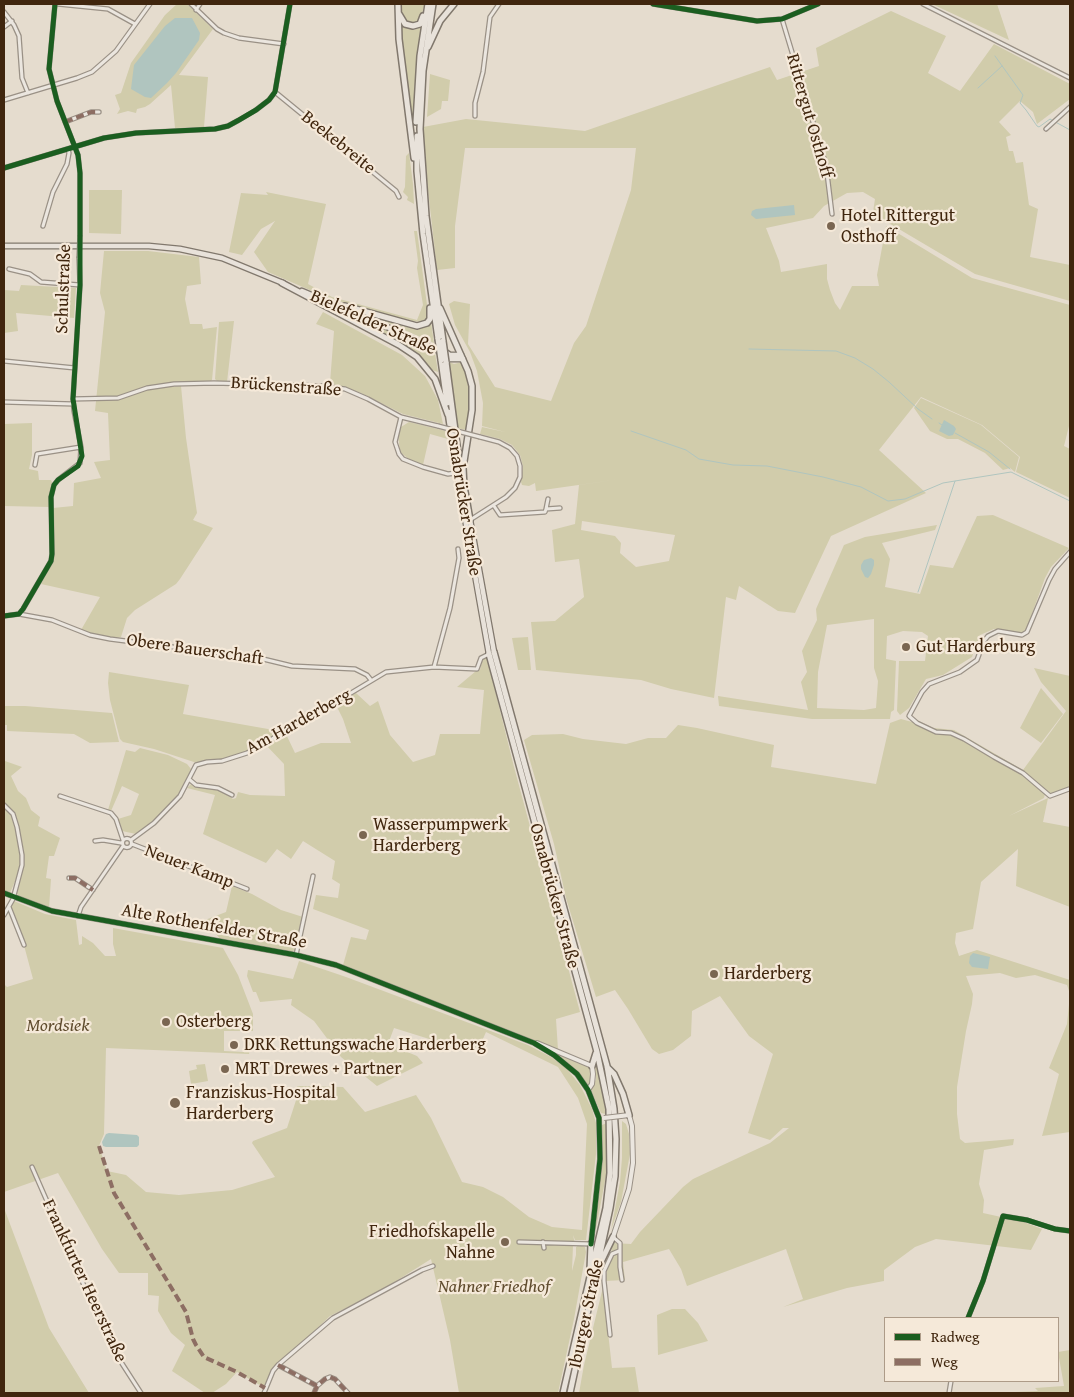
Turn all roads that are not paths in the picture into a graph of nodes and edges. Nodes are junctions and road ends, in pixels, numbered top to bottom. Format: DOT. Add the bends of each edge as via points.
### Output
graph roads {
  1 [pos="56,4"];
  2 [pos="150,4"];
  3 [pos="191,4"];
  4 [pos="200,4"];
  5 [pos="290,4"];
  6 [pos="398,4"];
  7 [pos="428,4"];
  8 [pos="433,4"];
  9 [pos="454,4"];
  10 [pos="499,4"];
  11 [pos="653,4"];
  12 [pos="818,4"];
  13 [pos="923,4"];
  14 [pos="196,10"];
  15 [pos="398,11"];
  16 [pos="4,12"];
  17 [pos="782,19"];
  18 [pos="12,21"];
  19 [pos="135,24"];
  20 [pos="4,27"];
  21 [pos="284,44"];
  22 [pos="424,56"];
  23 [pos="1070,78"];
  24 [pos="53,85"];
  25 [pos="275,92"];
  26 [pos="28,93"];
  27 [pos="4,100"];
  28 [pos="1070,108"];
  29 [pos="99,112"];
  30 [pos="475,116"];
  31 [pos="66,122"];
  32 [pos="1046,129"];
  33 [pos="75,147"];
  34 [pos="68,149"];
  35 [pos="4,168"];
  36 [pos="419,196"];
  37 [pos="399,197"];
  38 [pos="832,214"];
  39 [pos="43,226"];
  40 [pos="4,246"];
  41 [pos="9,269"];
  42 [pos="282,283"];
  43 [pos="80,285"];
  44 [pos="431,295"];
  45 [pos="436,300"];
  46 [pos="345,306"];
  47 [pos="441,340"];
  48 [pos="462,357"];
  49 [pos="443,361"];
  50 [pos="4,362"];
  51 [pos="75,368"];
  52 [pos="73,401"];
  53 [pos="4,402"];
  54 [pos="448,415"];
  55 [pos="401,417"];
  56 [pos="81,447"];
  57 [pos="35,464"];
  58 [pos="457,473"];
  59 [pos="464,487"];
  60 [pos="548,499"];
  61 [pos="494,506"];
  62 [pos="560,508"];
  63 [pos="546,509"];
  64 [pos="470,520"];
  65 [pos="458,549"];
  66 [pos="1070,552"];
  67 [pos="19,614"];
  68 [pos="4,616"];
  69 [pos="492,653"];
  70 [pos="434,667"];
  71 [pos="371,680"];
  72 [pos="190,780"];
  73 [pos="1069,788"];
  74 [pos="232,795"];
  75 [pos="60,796"];
  76 [pos="4,805"];
  77 [pos="94,841"];
  78 [pos="132,842"];
  79 [pos="123,843"];
  80 [pos="313,876"];
  81 [pos="70,878"];
  82 [pos="93,890"];
  83 [pos="247,890"];
  84 [pos="4,893"];
  85 [pos="13,897"];
  86 [pos="9,907"];
  87 [pos="4,915"];
  88 [pos="78,916"];
  89 [pos="24,945"];
  90 [pos="296,955"];
  91 [pos="582,991"];
  92 [pos="528,1041"];
  93 [pos="534,1043"];
  94 [pos="596,1052"];
  95 [pos="592,1066"];
  96 [pos="607,1066"];
  97 [pos="588,1090"];
  98 [pos="629,1115"];
  99 [pos="601,1118"];
  100 [pos="32,1167"];
  101 [pos="1070,1231"];
  102 [pos="613,1237"];
  103 [pos="519,1242"];
  104 [pos="544,1242"];
  105 [pos="591,1244"];
  106 [pos="544,1248"];
  107 [pos="620,1251"];
  108 [pos="433,1266"];
  109 [pos="596,1271"];
  110 [pos="622,1280"];
  111 [pos="589,1283"];
  112 [pos="968,1317"];
  113 [pos="610,1335"];
  114 [pos="278,1365"];
  115 [pos="317,1386"];
  116 [pos="141,1393"];
  117 [pos="264,1393"];
  118 [pos="314,1393"];
  119 [pos="348,1393"];
  120 [pos="563,1393"];
  121 [pos="570,1393"];
  1 -- 19 [label="street" via="108,8"];
  1 -- 24 [label="street, Schulstraße" via="49,69"];
  2 -- 19 [label="street"];
  3 -- 14 [label="street"];
  4 -- 14 [label="street"];
  5 -- 21 [label="street"];
  6 -- 15 [label="highway"];
  7 -- 15 [label="highway" via="420,24 413,26 405,24"];
  7 -- 36 [label="highway, Osnabrücker Straße" via="416,105"];
  8 -- 22 [label="highway, Osnabrücker Straße"];
  9 -- 22 [label="highway" via="440,21"];
  10 -- 30 [label="street" via="490,18"];
  11 -- 17 [label="street" via="752,20"];
  12 -- 17 [label="street"];
  13 -- 23 [label="street"];
  14 -- 21 [label="street" via="217,29 235,37"];
  15 -- 36 [label="highway"];
  16 -- 18 [label="street"];
  17 -- 38 [label="street, Rittergut Osthoff" via="826,165"];
  18 -- 20 [label="street"];
  18 -- 26 [label="street" via="19,36 22,78"];
  19 -- 24 [label="street" via="123,43 100,66 85,75"];
  21 -- 25 [label="street"];
  22 -- 45 [label="highway, Osnabrücker Straße" via="421,160"];
  24 -- 26 [label="street"];
  24 -- 31 [label="street, Schulstraße"];
  25 -- 33 [label="street" via="270,100 228,126 129,134"];
  25 -- 37 [label="street, Beekebreite" via="389,185"];
  26 -- 27 [label="street"];
  28 -- 32 [label="street"];
  29 -- 31 [label="street"];
  31 -- 33 [label="street, Schulstraße"];
  33 -- 34 [label="street"];
  33 -- 43 [label="street, Schulstraße, bridge" via="80,173"];
  34 -- 35 [label="street"];
  34 -- 39 [label="street" via="67,164 53,192"];
  36 -- 44 [label="highway, Osnabrücker Straße"];
  40 -- 42 [label="main road, Bielefelder Straße" via="180,249 222,258"];
  41 -- 43 [label="street, Schulstraße" via="30,274 41,282"];
  42 -- 46 [label="main road, Bielefelder Straße"];
  42 -- 48 [label="main road, Bielefelder Straße" via="449,358"];
  42 -- 54 [label="highway" via="417,357 435,379"];
  43 -- 51 [label="street, Schulstraße"];
  44 -- 46 [label="highway" via="430,319 422,326"];
  44 -- 47 [label="highway, Osnabrücker Straße"];
  45 -- 47 [label="highway, Osnabrücker Straße"];
  45 -- 48 [label="highway"];
  46 -- 48 [label="main road, Bielefelder Straße" via="450,355"];
  47 -- 49 [label="highway, Osnabrücker Straße, bridge"];
  48 -- 59 [label="highway" via="473,399 464,455"];
  49 -- 54 [label="highway, Osnabrücker Straße"];
  49 -- 59 [label="highway, Osnabrücker Straße"];
  50 -- 51 [label="street"];
  51 -- 52 [label="street, Schulstraße"];
  52 -- 53 [label="street, Brückenstraße"];
  52 -- 55 [label="street, Brückenstraße" via="118,398 147,388 174,384 323,386 345,389"];
  52 -- 56 [label="street, Schulstraße"];
  54 -- 58 [label="highway, Osnabrücker Straße"];
  55 -- 58 [label="street" via="395,442 403,459 424,468"];
  55 -- 61 [label="street, Brückenstraße, bridge" via="499,442 510,448 517,456 520,478 515,488"];
  56 -- 57 [label="street" via="37,454"];
  56 -- 67 [label="street" via="80,463 54,485 51,497 51,561"];
  58 -- 69 [label="main road, Osnabrücker Straße"];
  59 -- 64 [label="highway, Osnabrücker Straße"];
  60 -- 63 [label="street"];
  61 -- 63 [label="street" via="500,515 545,512"];
  61 -- 64 [label="street, Brückenstraße"];
  62 -- 63 [label="street"];
  64 -- 69 [label="main road, Osnabrücker Straße"];
  65 -- 70 [label="street" via="451,601"];
  66 -- 73 [label="street" via="1055,569 1027,632 998,631 988,636 977,660 960,672 929,684 909,716 917,724 936,732 951,733 964,739 1023,773 1050,796"];
  67 -- 68 [label="street, Obere Bauerschaft"];
  67 -- 71 [label="street, Obere Bauerschaft" via="52,620 90,635 259,658 292,666 355,669 367,674"];
  69 -- 70 [label="street, Am Harderberg" via="481,658 477,669"];
  69 -- 91 [label="highway, Osnabrücker Straße"];
  70 -- 71 [label="street, Am Harderberg" via="386,672"];
  71 -- 72 [label="street, Am Harderberg" via="247,753 196,765"];
  72 -- 74 [label="street" via="196,785 218,788"];
  72 -- 78 [label="street, Am Harderberg" via="180,796"];
  75 -- 79 [label="street" via="111,813 116,818"];
  76 -- 85 [label="street" via="13,814 22,855"];
  77 -- 79 [label="street"];
  78 -- 79 [label="street"];
  78 -- 83 [label="street, Neuer Kamp"];
  79 -- 82 [label="street"];
  80 -- 90 [label="street"];
  81 -- 82 [label="street"];
  82 -- 88 [label="street"];
  84 -- 85 [label="street, Alte Rothenfelder Straße"];
  85 -- 86 [label="street"];
  85 -- 88 [label="street, Alte Rothenfelder Straße"];
  86 -- 87 [label="street"];
  86 -- 89 [label="street"];
  88 -- 90 [label="street, Alte Rothenfelder Straße"];
  90 -- 92 [label="street, Alte Rothenfelder Straße" via="336,965"];
  91 -- 94 [label="highway, Iburger Straße"];
  91 -- 96 [label="highway, Iburger Straße"];
  92 -- 93 [label="street, Iburger Straße"];
  93 -- 95 [label="street"];
  93 -- 97 [label="street, Iburger Straße" via="567,1064"];
  94 -- 95 [label="highway"];
  94 -- 111 [label="highway, Iburger Straße" via="609,1109 610,1173 606,1208"];
  95 -- 97 [label="street" via="594,1074"];
  96 -- 98 [label="highway" via="623,1094"];
  96 -- 109 [label="highway, Iburger Straße" via="614,1109 615,1176"];
  97 -- 99 [label="street, Iburger Straße"];
  98 -- 99 [label="street, bridge"];
  98 -- 102 [label="street, Iburger Straße" via="633,1163 629,1189"];
  99 -- 105 [label="street, Iburger Straße"];
  100 -- 116 [label="street, Frankfurter Heerstraße" via="100,1322"];
  101 -- 112 [label="street" via="1003,1216"];
  102 -- 107 [label="street, Iburger Straße" via="620,1243"];
  102 -- 109 [label="highway"];
  103 -- 104 [label="street"];
  104 -- 105 [label="street"];
  104 -- 106 [label="street"];
  105 -- 111 [label="highway"];
  107 -- 110 [label="street, Iburger Straße"];
  107 -- 113 [label="street, Iburger Straße" via="612,1254 604,1271"];
  108 -- 114 [label="street" via="333,1318"];
  109 -- 121 [label="highway, Iburger Straße"];
  111 -- 120 [label="highway, Iburger Straße"];
  114 -- 115 [label="street"];
  114 -- 117 [label="street"];
  115 -- 118 [label="street"];
  115 -- 119 [label="street" via="325,1379 335,1379"];
}
